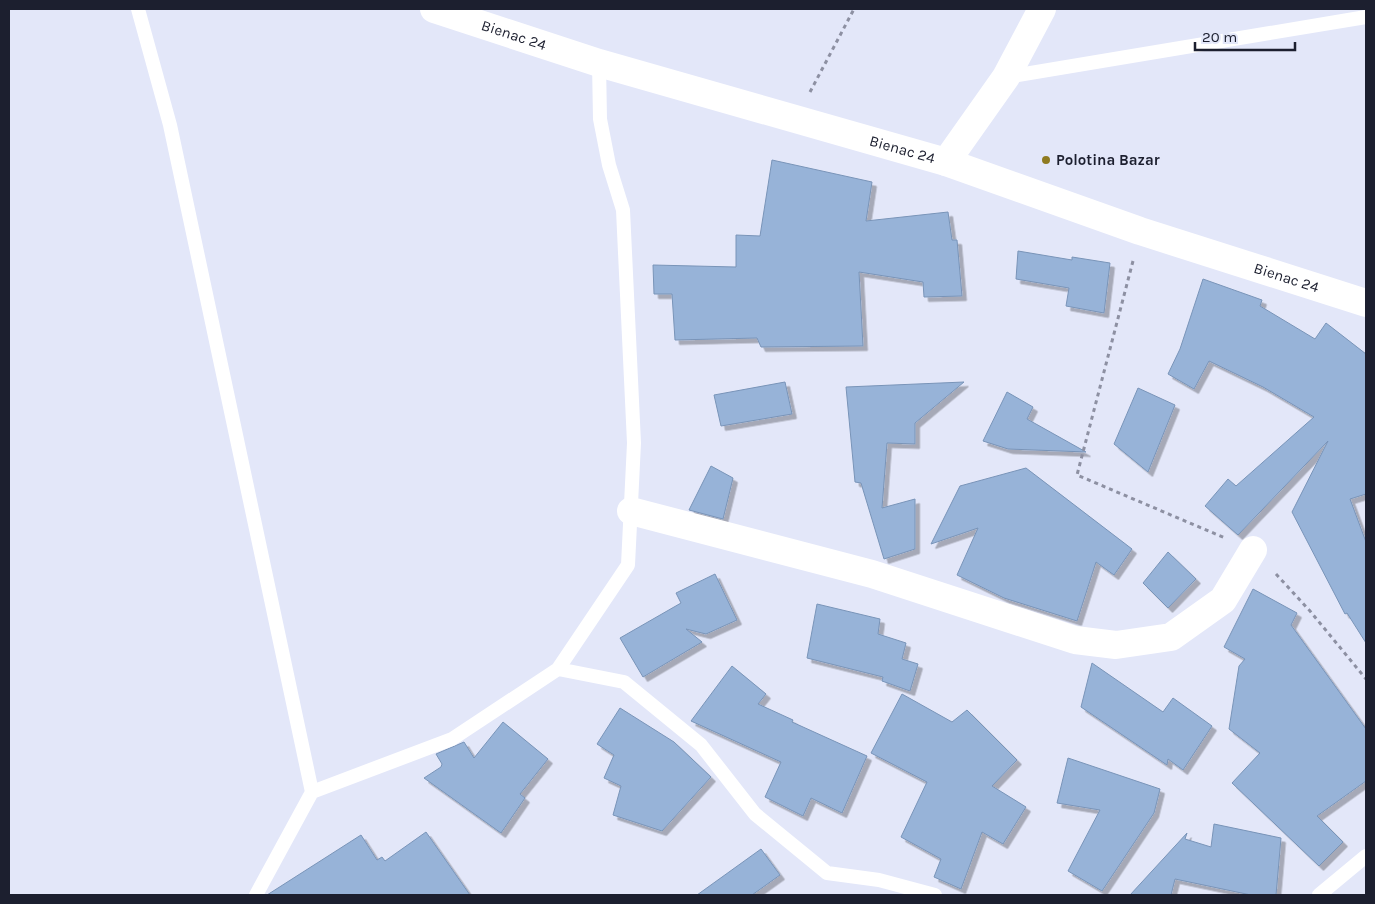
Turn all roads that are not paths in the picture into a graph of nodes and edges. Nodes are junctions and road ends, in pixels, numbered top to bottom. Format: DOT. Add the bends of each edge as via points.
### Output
graph roads {
  1 [pos="138,9"];
  2 [pos="434,9"];
  3 [pos="1042,9"];
  4 [pos="1366,17"];
  5 [pos="599,63"];
  6 [pos="1006,78"];
  7 [pos="946,162"];
  8 [pos="1366,303"];
  9 [pos="631,511"];
  10 [pos="1254,550"];
  11 [pos="558,669"];
  12 [pos="312,792"];
  13 [pos="1366,856"];
  14 [pos="256,895"];
  15 [pos="935,895"];
  16 [pos="1319,895"];
  1 -- 12 [label="lane" via="170,125"];
  2 -- 5 [label="street, Bienac 24"];
  3 -- 6 [label="street"];
  4 -- 6 [label="lane"];
  5 -- 7 [label="street, Bienac 24"];
  5 -- 9 [label="lane" via="600,120 623,210 634,443"];
  6 -- 7 [label="street"];
  7 -- 8 [label="street, Bienac 24" via="1140,231"];
  9 -- 10 [label="street" via="872,574 1075,640 1116,645 1171,637 1223,600"];
  9 -- 11 [label="lane" via="628,565"];
  11 -- 12 [label="lane" via="452,739"];
  11 -- 15 [label="lane" via="624,682 701,744 755,814 827,873 879,880"];
  12 -- 14 [label="lane"];
  13 -- 16 [label="lane"];
}
